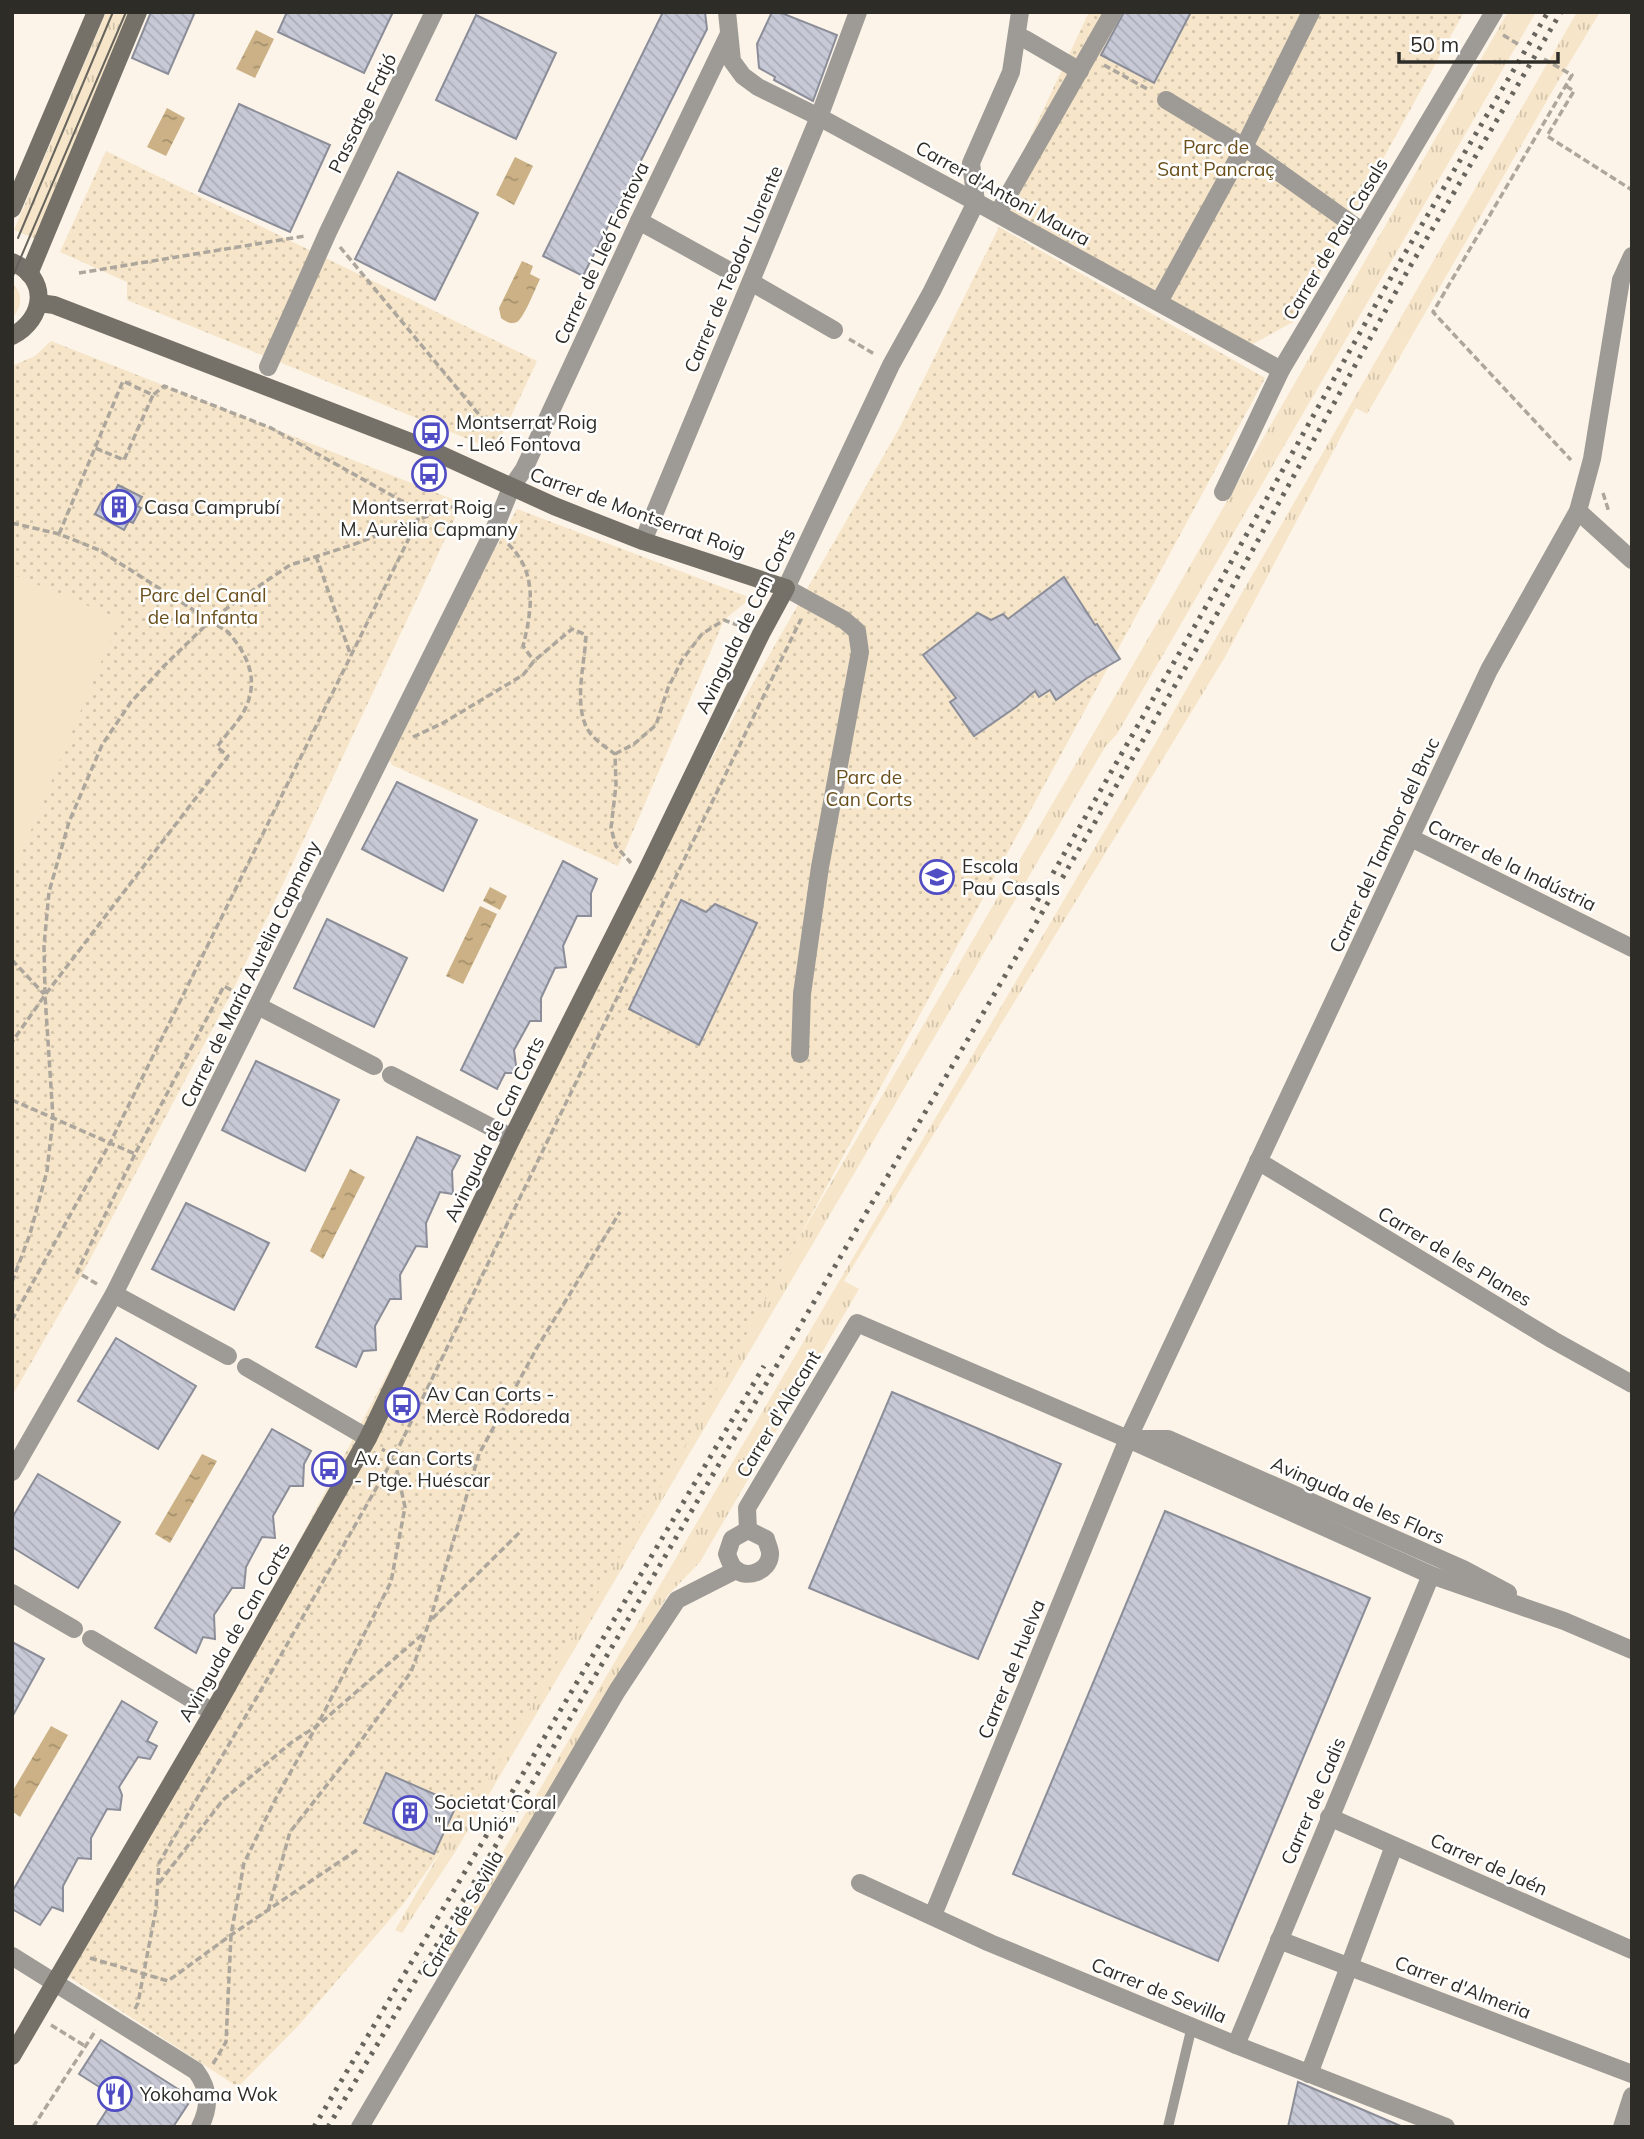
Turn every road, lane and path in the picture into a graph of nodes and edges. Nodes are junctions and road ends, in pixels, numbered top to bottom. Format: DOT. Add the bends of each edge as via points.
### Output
graph roads {
  1 [pos="96,12"];
  2 [pos="138,12"];
  3 [pos="434,12"];
  4 [pos="727,12"];
  5 [pos="858,12"];
  6 [pos="1020,12"];
  7 [pos="1114,12"];
  8 [pos="1311,12"];
  9 [pos="1494,12"];
  10 [pos="728,36"];
  11 [pos="1025,39"];
  12 [pos="1544,59"];
  13 [pos="1084,64"];
  14 [pos="1566,86"];
  15 [pos="1166,100"];
  16 [pos="819,117"];
  17 [pos="1244,147"];
  18 [pos="1632,190"];
  19 [pos="976,202"];
  20 [pos="1002,206"];
  21 [pos="12,209"];
  22 [pos="639,221"];
  23 [pos="1356,226"];
  24 [pos="1632,256"];
  25 [pos="12,262"];
  26 [pos="726,269"];
  27 [pos="29,274"];
  28 [pos="751,282"];
  29 [pos="1159,302"];
  30 [pos="39,303"];
  31 [pos="834,330"];
  32 [pos="12,337"];
  33 [pos="880,358"];
  34 [pos="268,367"];
  35 [pos="1281,370"];
  36 [pos="153,395"];
  37 [pos="95,448"];
  38 [pos="1587,478"];
  39 [pos="511,488"];
  40 [pos="1223,492"];
  41 [pos="462,503"];
  42 [pos="1578,511"];
  43 [pos="1610,513"];
  44 [pos="418,520"];
  45 [pos="12,523"];
  46 [pos="494,530"];
  47 [pos="59,534"];
  48 [pos="643,541"];
  49 [pos="316,556"];
  50 [pos="1632,560"];
  51 [pos="786,588"];
  52 [pos="805,611"];
  53 [pos="210,621"];
  54 [pos="748,629"];
  55 [pos="351,656"];
  56 [pos="534,662"];
  57 [pos="385,749"];
  58 [pos="615,754"];
  59 [pos="1411,838"];
  60 [pos="646,872"];
  61 [pos="1632,948"];
  62 [pos="12,960"];
  63 [pos="45,995"];
  64 [pos="258,1006"];
  65 [pos="12,1042"];
  66 [pos="800,1054"];
  67 [pos="374,1066"];
  68 [pos="391,1075"];
  69 [pos="12,1100"];
  70 [pos="53,1118"];
  71 [pos="512,1138"];
  72 [pos="110,1143"];
  73 [pos="135,1154"];
  74 [pos="1258,1161"];
  75 [pos="620,1213"];
  76 [pos="12,1282"];
  77 [pos="114,1294"];
  78 [pos="12,1320"];
  79 [pos="857,1323"];
  80 [pos="228,1356"];
  81 [pos="246,1367"];
  82 [pos="1632,1384"];
  83 [pos="368,1438"];
  84 [pos="1128,1439"];
  85 [pos="394,1457"];
  86 [pos="12,1472"];
  87 [pos="748,1531"];
  88 [pos="520,1532"];
  89 [pos="736,1570"];
  90 [pos="1431,1575"];
  91 [pos="12,1593"];
  92 [pos="430,1620"];
  93 [pos="1564,1621"];
  94 [pos="74,1629"];
  95 [pos="425,1632"];
  96 [pos="91,1639"];
  97 [pos="1632,1650"];
  98 [pos="213,1712"];
  99 [pos="317,1726"];
  100 [pos="1329,1817"];
  101 [pos="1394,1846"];
  102 [pos="357,1850"];
  103 [pos="860,1883"];
  104 [pos="157,1885"];
  105 [pos="268,1911"];
  106 [pos="933,1915"];
  107 [pos="231,1935"];
  108 [pos="1279,1940"];
  109 [pos="1632,1950"];
  110 [pos="71,1953"];
  111 [pos="12,1956"];
  112 [pos="1349,1966"];
  113 [pos="145,1973"];
  114 [pos="54,1983"];
  115 [pos="134,2011"];
  116 [pos="36,2015"];
  117 [pos="1192,2026"];
  118 [pos="106,2036"];
  119 [pos="1236,2045"];
  120 [pos="85,2046"];
  121 [pos="12,2056"];
  122 [pos="1309,2074"];
  123 [pos="1632,2074"];
  124 [pos="204,2081"];
  125 [pos="1632,2096"];
  126 [pos="33,2127"];
  127 [pos="200,2127"];
  128 [pos="360,2127"];
  129 [pos="1168,2127"];
  130 [pos="1446,2127"];
  131 [pos="1622,2127"];
  1 -- 21 [label="street"];
  2 -- 27 [label="street"];
  3 -- 34 [label="street, Passatge Fatjó"];
  4 -- 10 [label="street"];
  5 -- 16 [label="street, Carrer de Teodor Llorente"];
  6 -- 19 [label="street" via="1011,72 971,163"];
  7 -- 13 [label="street"];
  8 -- 17 [label="street"];
  9 -- 35 [label="street, Carrer de Pau Casals"];
  10 -- 16 [label="street, Carrer d'Antoni Maura" via="732,61 743,76"];
  10 -- 22 [label="street, Carrer de Lleó Fontova"];
  11 -- 13 [label="street"];
  12 -- 14 [label="path" via="1572,75"];
  13 -- 15 [label="path"];
  13 -- 20 [label="street"];
  14 -- 18 [label="path" via="1574,91 1547,136"];
  14 -- 38 [label="path" via="1433,312"];
  15 -- 17 [label="street"];
  16 -- 19 [label="street, Carrer d'Antoni Maura"];
  16 -- 28 [label="street, Carrer de Teodor Llorente"];
  17 -- 23 [label="street"];
  17 -- 29 [label="street"];
  19 -- 29 [label="street, Carrer d'Antoni Maura"];
  19 -- 51 [label="street, Avinguda de Can Corts" via="891,365"];
  22 -- 26 [label="street"];
  22 -- 39 [label="street, Carrer de Lleó Fontova"];
  24 -- 38 [label="street, Carrer del Tambor del Bruc" via="1621,280"];
  25 -- 27 [label="street"];
  27 -- 30 [label="street"];
  28 -- 31 [label="street"];
  28 -- 48 [label="street, Carrer de Teodor Llorente"];
  29 -- 35 [label="street, Carrer d'Antoni Maura"];
  30 -- 32 [label="street" via="33,321"];
  30 -- 39 [label="street, Carrer de Montserrat Roig" via="286,393 469,466"];
  31 -- 33 [label="path"];
  35 -- 40 [label="street, Carrer de Pau Casals"];
  36 -- 37 [label="path" via="124,460"];
  36 -- 44 [label="path" via="163,386 271,428 418,510"];
  36 -- 47 [label="path" via="123,381"];
  38 -- 42 [label="street, Carrer del Tambor del Bruc"];
  38 -- 43 [label="path" via="1605,495"];
  39 -- 46 [label="street, Carrer de Maria Aurèlia Capmany"];
  39 -- 48 [label="street, Carrer de Montserrat Roig"];
  41 -- 44 [label="path"];
  42 -- 50 [label="street"];
  42 -- 59 [label="street, Carrer del Tambor del Bruc" via="1489,670"];
  44 -- 49 [label="path"];
  44 -- 55 [label="path"];
  45 -- 47 [label="path"];
  46 -- 56 [label="path" via="519,554 531,587 523,646"];
  46 -- 57 [label="street, Carrer de Maria Aurèlia Capmany"];
  47 -- 53 [label="path" via="99,550"];
  48 -- 51 [label="street, Carrer de Montserrat Roig"];
  49 -- 53 [label="path" via="290,565"];
  49 -- 55 [label="path"];
  51 -- 60 [label="street, Avinguda de Can Corts"];
  51 -- 66 [label="street, Carrer de Montserrat Roig" via="845,620 857,631 860,652 820,867 802,994"];
  52 -- 85 [label="path"];
  53 -- 63 [label="path" via="131,702 102,745 69,822 49,892"];
  53 -- 63 [label="path" via="228,632 244,651 253,682 246,707 217,747 228,756"];
  54 -- 58 [label="path" via="724,620 702,634 682,660 656,725"];
  55 -- 72 [label="path"];
  56 -- 57 [label="path" via="523,675 465,711"];
  56 -- 58 [label="path" via="572,629 586,635 581,715 590,733"];
  57 -- 64 [label="street, Carrer de Maria Aurèlia Capmany"];
  58 -- 60 [label="path" via="611,828 616,846"];
  59 -- 61 [label="street, Carrer de la Indústria"];
  59 -- 74 [label="street, Carrer del Tambor del Bruc"];
  60 -- 71 [label="street, Avinguda de Can Corts"];
  62 -- 63 [label="path"];
  63 -- 65 [label="path"];
  63 -- 70 [label="path"];
  64 -- 67 [label="street"];
  64 -- 73 [label="path" via="223,986"];
  64 -- 77 [label="street, Carrer de Maria Aurèlia Capmany"];
  68 -- 71 [label="street"];
  69 -- 70 [label="path"];
  70 -- 72 [label="path"];
  70 -- 76 [label="path" via="47,1171"];
  71 -- 83 [label="street, Avinguda de Can Corts"];
  72 -- 73 [label="path"];
  72 -- 78 [label="path"];
  73 -- 77 [label="path" via="77,1272"];
  74 -- 82 [label="street, Carrer de les Planes"];
  74 -- 84 [label="street, Carrer del Tambor del Bruc"];
  75 -- 92 [label="path" via="538,1346 479,1454"];
  77 -- 80 [label="street"];
  77 -- 86 [label="street, Carrer de Maria Aurèlia Capmany"];
  79 -- 84 [label="street, Avinguda de les Flors"];
  79 -- 87 [label="street, Carrer d'Alacant" via="747,1508"];
  81 -- 83 [label="street"];
  83 -- 98 [label="street, Avinguda de Can Corts"];
  84 -- 90 [label="street, Avinguda de les Flors"];
  84 -- 93 [label="street, Avinguda de les Flors" via="1168,1440 1463,1569"];
  84 -- 106 [label="street, Carrer de Huelva"];
  85 -- 99 [label="path" via="405,1507 391,1582"];
  85 -- 104 [label="path" via="159,1863"];
  87 -- 89 [label="street" via="732,1538 727,1554"];
  87 -- 89 [label="street" via="766,1539 771,1555 755,1574"];
  88 -- 92 [label="path"];
  89 -- 128 [label="street, Carrer de Sevilla" via="677,1600 617,1691"];
  90 -- 93 [label="street, Avinguda de les Flors"];
  90 -- 100 [label="street, Carrer de Cadis"];
  91 -- 94 [label="street"];
  92 -- 95 [label="path"];
  93 -- 97 [label="street, Avinguda de les Flors"];
  95 -- 99 [label="path"];
  95 -- 105 [label="path" via="411,1671 290,1832"];
  96 -- 98 [label="street"];
  98 -- 110 [label="street, Avinguda de Can Corts"];
  99 -- 104 [label="path" via="223,1800"];
  99 -- 107 [label="path" via="244,1863"];
  100 -- 101 [label="street, Carrer de Jaén"];
  100 -- 108 [label="street, Carrer de Cadis"];
  101 -- 109 [label="street, Carrer de Jaén"];
  101 -- 112 [label="street"];
  102 -- 105 [label="path"];
  103 -- 106 [label="street, Carrer de Sevilla"];
  104 -- 113 [label="path"];
  105 -- 107 [label="path"];
  106 -- 117 [label="street, Carrer de Sevilla"];
  107 -- 113 [label="path" via="168,1981"];
  107 -- 124 [label="path" via="226,2042"];
  108 -- 112 [label="street, Carrer d'Almeria"];
  108 -- 119 [label="street, Carrer de Cadis"];
  110 -- 113 [label="path"];
  110 -- 114 [label="street, Avinguda de Can Corts"];
  111 -- 114 [label="street"];
  112 -- 122 [label="street"];
  112 -- 123 [label="street, Carrer d'Almeria"];
  113 -- 115 [label="path"];
  114 -- 116 [label="street, Avinguda de Can Corts"];
  114 -- 124 [label="street" via="183,2062"];
  116 -- 120 [label="path"];
  116 -- 121 [label="street, Avinguda de Can Corts"];
  117 -- 119 [label="street, Carrer de Sevilla"];
  117 -- 129 [label="lane"];
  118 -- 120 [label="path" via="95,2029"];
  119 -- 122 [label="street, Carrer de Sevilla"];
  120 -- 126 [label="path"];
  122 -- 130 [label="street, Carrer de Sevilla"];
  124 -- 127 [label="street" via="208,2106"];
  125 -- 131 [label="street"];
}
